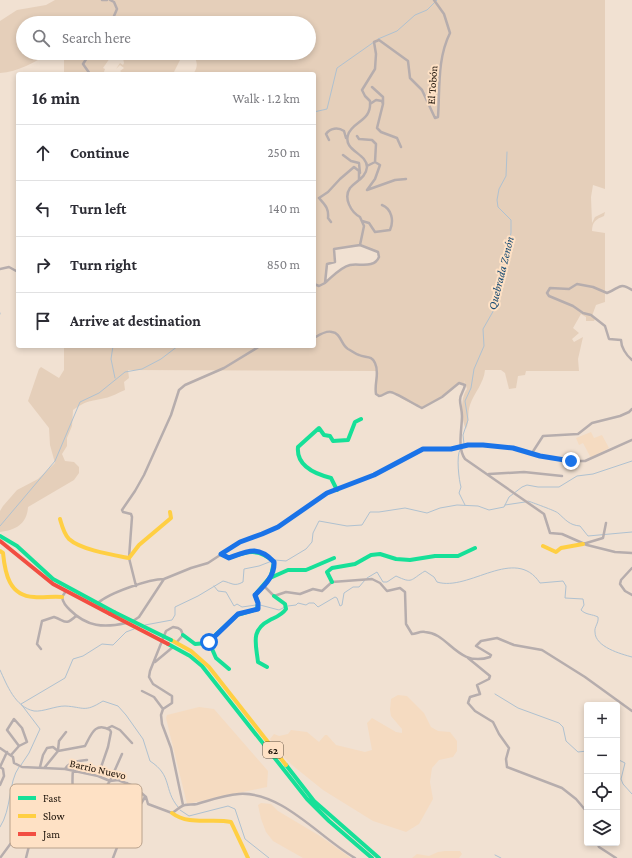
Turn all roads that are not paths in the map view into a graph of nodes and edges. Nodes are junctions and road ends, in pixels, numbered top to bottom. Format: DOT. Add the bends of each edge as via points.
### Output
graph roads {
  1 [pos="102,0"];
  2 [pos="107,0"];
  3 [pos="110,0"];
  4 [pos="434,0"];
  5 [pos="114,16"];
  6 [pos="86,60"];
  7 [pos="89,72"];
  8 [pos="372,87"];
  9 [pos="370,104"];
  10 [pos="383,104"];
  11 [pos="357,136"];
  12 [pos="329,140"];
  13 [pos="347,140"];
  14 [pos="401,148"];
  15 [pos="343,155"];
  16 [pos="375,162"];
  17 [pos="367,166"];
  18 [pos="406,179"];
  19 [pos="360,181"];
  20 [pos="382,205"];
  21 [pos="362,220"];
  22 [pos="332,222"];
  23 [pos="360,245"];
  24 [pos="0,269"];
  25 [pos="16,271"];
  26 [pos="326,282"];
  27 [pos="316,284"];
  28 [pos="632,290"];
  29 [pos="316,337"];
  30 [pos="257,348"];
  31 [pos="632,360"];
  32 [pos="632,409"];
  33 [pos="361,419"];
  34 [pos="632,440"];
  35 [pos="462,446"];
  36 [pos="532,453"];
  37 [pos="488,474"];
  38 [pos="562,476"];
  39 [pos="337,490"];
  40 [pos="170,512"];
  41 [pos="60,519"];
  42 [pos="606,523"];
  43 [pos="0,536"];
  44 [pos="4,541"];
  45 [pos="583,544"];
  46 [pos="543,546"];
  47 [pos="475,548"];
  48 [pos="0,551"];
  49 [pos="632,553"];
  50 [pos="221,554"];
  51 [pos="129,558"];
  52 [pos="334,558"];
  53 [pos="632,568"];
  54 [pos="164,579"];
  55 [pos="270,579"];
  56 [pos="332,582"];
  57 [pos="136,586"];
  58 [pos="264,586"];
  59 [pos="66,591"];
  60 [pos="632,595"];
  61 [pos="274,596"];
  62 [pos="62,597"];
  63 [pos="98,603"];
  64 [pos="112,613"];
  65 [pos="76,616"];
  66 [pos="183,635"];
  67 [pos="209,642"];
  68 [pos="175,645"];
  69 [pos="41,649"];
  70 [pos="466,657"];
  71 [pos="154,662"];
  72 [pos="267,667"];
  73 [pos="229,669"];
  74 [pos="142,691"];
  75 [pos="163,709"];
  76 [pos="632,711"];
  77 [pos="108,728"];
  78 [pos="66,732"];
  79 [pos="132,743"];
  80 [pos="18,746"];
  81 [pos="0,748"];
  82 [pos="58,751"];
  83 [pos="7,752"];
  84 [pos="122,754"];
  85 [pos="10,755"];
  86 [pos="87,760"];
  87 [pos="40,767"];
  88 [pos="45,768"];
  89 [pos="65,769"];
  90 [pos="73,770"];
  91 [pos="98,776"];
  92 [pos="110,781"];
  93 [pos="127,783"];
  94 [pos="71,784"];
  95 [pos="108,784"];
  96 [pos="0,785"];
  97 [pos="142,794"];
  98 [pos="146,797"];
  99 [pos="142,803"];
  100 [pos="183,806"];
  101 [pos="585,810"];
  102 [pos="173,812"];
  103 [pos="10,845"];
  104 [pos="598,846"];
  105 [pos="28,848"];
  106 [pos="117,848"];
  107 [pos="0,858"];
  108 [pos="26,858"];
  109 [pos="113,858"];
  110 [pos="248,858"];
  111 [pos="355,858"];
  112 [pos="372,858"];
  113 [pos="379,858"];
  114 [pos="616,858"];
  1 -- 2 [label="street"];
  3 -- 5 [label="street" via="117,9"];
  4 -- 9 [label="street, El Tobón" via="444,14 450,33 440,70 438,117 435,118 422,90 410,78 408,61 379,40 374,42 374,72 362,90"];
  6 -- 7 [label="street" via="83,64"];
  8 -- 10 [label="street" via="382,97"];
  9 -- 10 [label="street" via="379,100"];
  9 -- 13 [label="street" via="366,118 348,133"];
  10 -- 14 [label="street" via="377,128 397,138"];
  11 -- 16 [label="street" via="359,139 372,140 376,144"];
  12 -- 13 [label="street" via="326,134 336,129 344,131"];
  13 -- 17 [label="street" via="350,147 366,160"];
  15 -- 19 [label="street" via="351,162 359,163"];
  16 -- 17 [label="street"];
  16 -- 18 [label="street" via="380,165 379,170 367,190 395,180"];
  17 -- 19 [label="street"];
  19 -- 21 [label="street" via="350,188 348,195 349,207"];
  19 -- 22 [label="street" via="359,171 354,167 319,198 326,205 328,218"];
  20 -- 21 [label="street" via="392,216 390,230 376,232 369,223"];
  21 -- 23 [label="street" via="364,226"];
  23 -- 26 [label="street" via="334,249 335,262 326,266"];
  23 -- 26 [label="street" via="378,252 378,260 371,264 348,265"];
  24 -- 25 [label="street" via="8,267"];
  26 -- 27 [label="street" via="323,285"];
  28 -- 31 [label="street" via="620,285 607,292 577,284 569,289 550,288 547,293 548,296 590,314 604,324 610,339 621,340"];
  29 -- 35 [label="street" via="326,332 334,332 346,348 374,360 377,368 375,390 379,396 394,393 422,408 463,383 465,385 459,398"];
  30 -- 51 [label="street" via="224,368 185,385 176,394 170,415 136,492 122,510 132,517"];
  32 -- 36 [label="street" via="620,416 592,423 578,434 543,436"];
  33 -- 39 [label="main road" via="355,422 348,440 333,441 319,428 298,447 298,456 304,465 321,476 331,478"];
  34 -- 36 [label="street" via="610,448 589,461 571,461"];
  35 -- 36 [label="street" via="483,445"];
  35 -- 37 [label="street" via="465,459"];
  35 -- 39 [label="street" via="451,449 423,449 385,470"];
  37 -- 38 [label="street" via="524,472"];
  37 -- 45 [label="street" via="544,514 550,533 562,534"];
  39 -- 50 [label="street" via="327,493 278,527 240,542"];
  40 -- 51 [label="main road" via="171,518 139,545"];
  41 -- 51 [label="main road" via="70,540"];
  42 -- 45 [label="street" via="603,538"];
  43 -- 44 [label="main road, 62"];
  44 -- 59 [label="main road, 62" via="39,574"];
  44 -- 63 [label="main road, 62" via="17,546 52,579"];
  45 -- 46 [label="main road" via="561,548 556,552"];
  45 -- 49 [label="street" via="615,552"];
  47 -- 56 [label="main road" via="458,556 410,560 396,560 380,554 371,555 355,564 332,568 327,572"];
  48 -- 62 [label="main road" via="3,554 8,582 16,592 31,597"];
  50 -- 54 [label="street" via="208,563"];
  50 -- 55 [label="main road" via="229,558 249,550 266,555 275,566"];
  51 -- 57 [label="street"];
  52 -- 55 [label="main road" via="306,570 288,570"];
  53 -- 60 [label="street" via="620,584 624,591"];
  54 -- 57 [label="street" via="153,579"];
  54 -- 65 [label="street" via="140,617 132,621 113,625 92,624"];
  55 -- 58 [label="main road"];
  56 -- 61 [label="street" via="322,591 313,589 300,594 286,592"];
  56 -- 70 [label="street" via="372,579 380,583 387,592 396,588 404,590 406,624 412,634 431,634"];
  57 -- 63 [label="street"];
  58 -- 61 [label="street"];
  58 -- 67 [label="main road" via="255,595 258,609 238,614"];
  59 -- 62 [label="street"];
  59 -- 64 [label="main road, 62"];
  61 -- 72 [label="main road" via="286,609 265,622 256,634 258,662"];
  62 -- 65 [label="street" via="64,604"];
  63 -- 64 [label="main road, 62"];
  64 -- 68 [label="main road, 62, bridge"];
  65 -- 69 [label="street" via="69,623 54,616 42,621 37,644"];
  66 -- 67 [label="main road" via="195,644"];
  66 -- 68 [label="street"];
  66 -- 71 [label="street" via="178,628 169,628"];
  67 -- 73 [label="main road" via="213,656 219,664"];
  68 -- 71 [label="street"];
  68 -- 112 [label="main road, 62" via="202,666 307,799"];
  68 -- 113 [label="main road, 62" via="191,651 209,667 314,801"];
  70 -- 76 [label="street" via="490,657 488,652 476,646 481,641 496,638 514,645 537,648 585,677"];
  70 -- 101 [label="street" via="490,676 490,679 477,685 480,694 470,697 468,703 475,711 493,722 498,734 508,745 507,768 562,788"];
  71 -- 75 [label="street" via="149,674 150,681 172,696 172,702"];
  74 -- 75 [label="street" via="154,697"];
  75 -- 100 [label="street" via="162,724 171,748"];
  77 -- 79 [label="street" via="112,726 120,730"];
  77 -- 82 [label="street" via="97,727 91,732 85,746"];
  77 -- 91 [label="street" via="111,732 108,747"];
  78 -- 82 [label="street" via="58,743"];
  80 -- 80 [label="street" via="27,743 27,740 22,728 14,719 8,730"];
  80 -- 85 [label="street"];
  81 -- 83 [label="street, Barrio Nuevo"];
  82 -- 87 [label="street" via="53,747 47,748"];
  82 -- 88 [label="street"];
  83 -- 85 [label="street, Barrio Nuevo"];
  83 -- 96 [label="street" via="0,767 4,776"];
  84 -- 92 [label="street"];
  85 -- 87 [label="street, Barrio Nuevo" via="14,763 22,767"];
  86 -- 89 [label="street" via="75,761 68,764"];
  87 -- 88 [label="street, Barrio Nuevo"];
  88 -- 89 [label="street, Barrio Nuevo"];
  89 -- 90 [label="street, Barrio Nuevo"];
  90 -- 91 [label="street, Barrio Nuevo"];
  90 -- 94 [label="street"];
  91 -- 92 [label="street, Barrio Nuevo"];
  92 -- 93 [label="street, Barrio Nuevo"];
  92 -- 95 [label="street"];
  97 -- 98 [label="street, Barrio Nuevo"];
  98 -- 99 [label="street"];
  98 -- 102 [label="street, Barrio Nuevo" via="148,804"];
  100 -- 102 [label="street"];
  100 -- 111 [label="street" via="216,797 240,794 266,798 299,817"];
  102 -- 110 [label="main road" via="177,818 184,821 216,819 231,822 240,838 242,851"];
  103 -- 107 [label="street"];
  104 -- 114 [label="street"];
  105 -- 108 [label="street"];
  106 -- 109 [label="street"];
}
